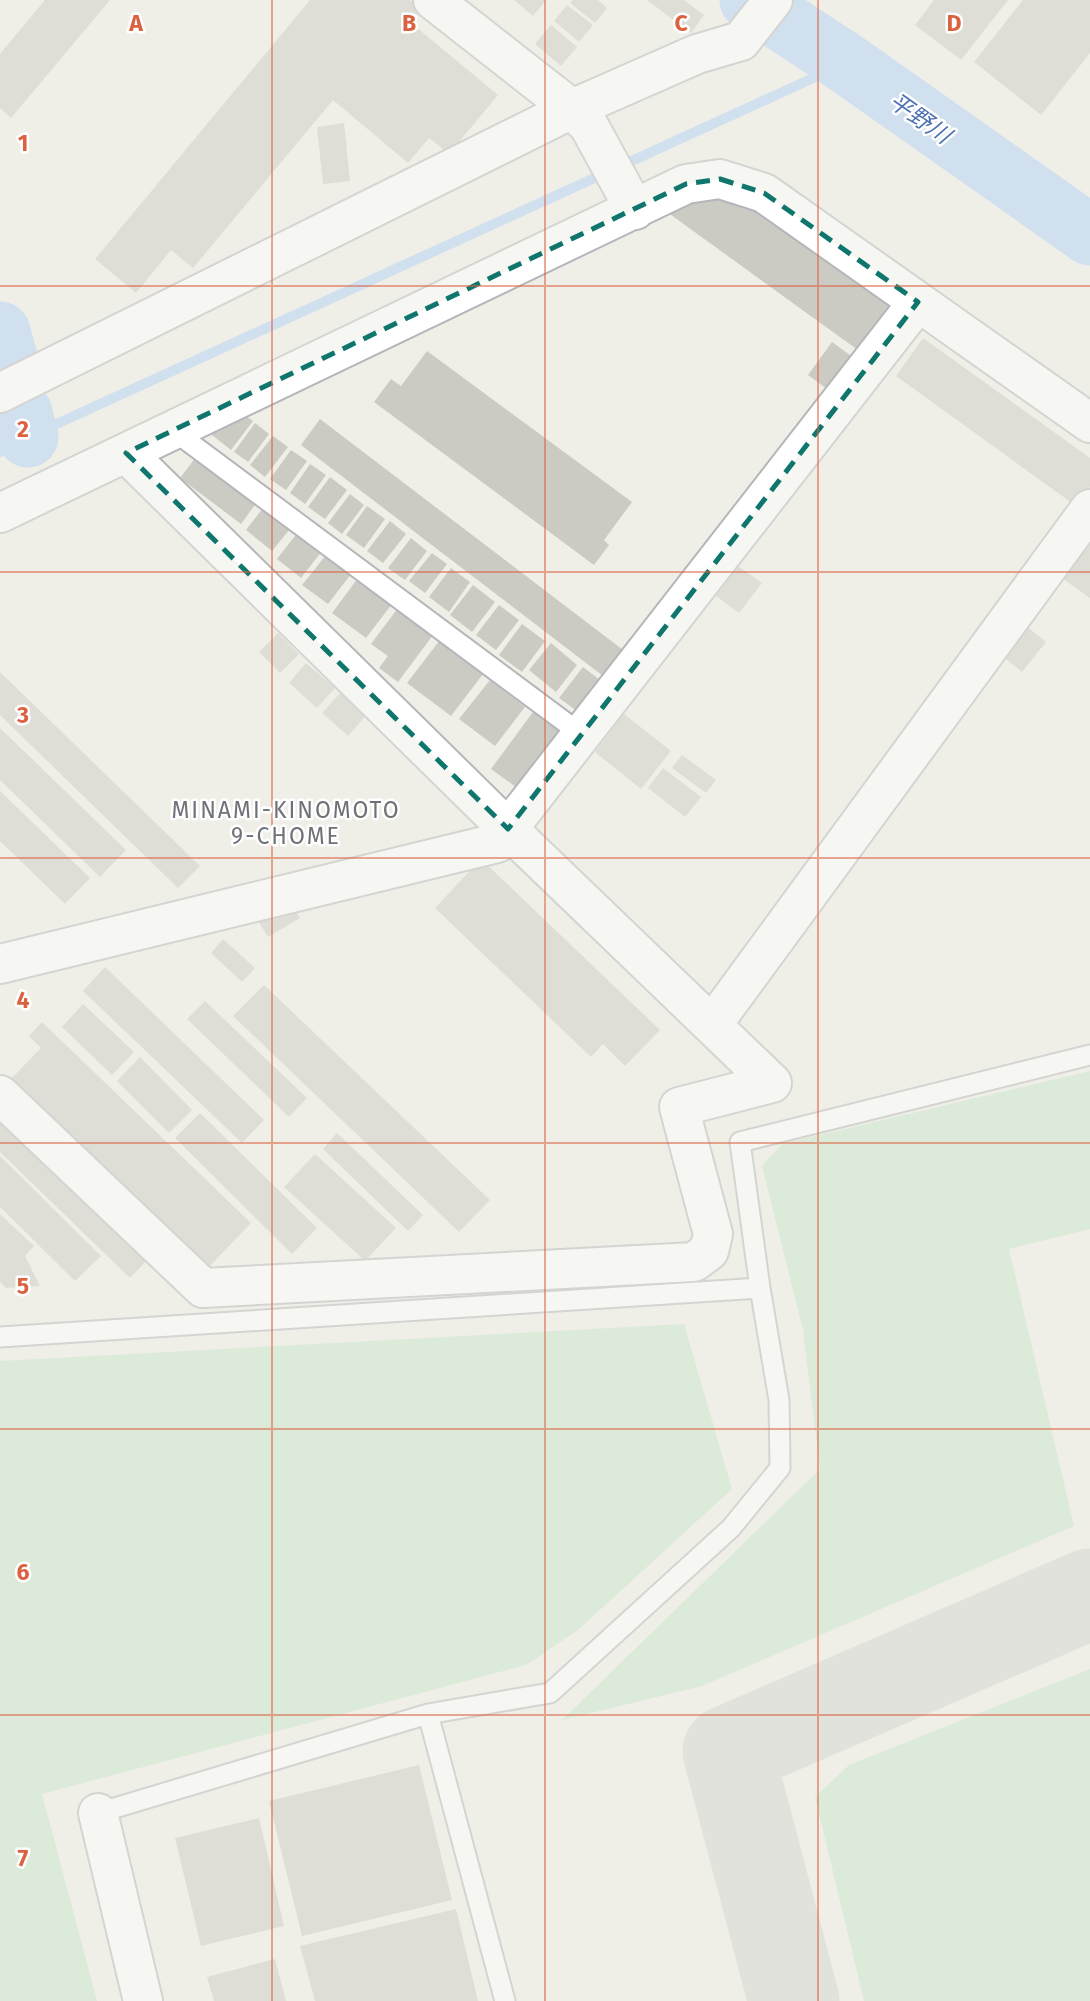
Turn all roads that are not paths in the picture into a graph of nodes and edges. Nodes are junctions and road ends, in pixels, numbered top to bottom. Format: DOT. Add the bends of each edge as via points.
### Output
graph roads {
  1 [pos="433,0"];
  2 [pos="773,0"];
  3 [pos="580,118"];
  4 [pos="635,210"];
  5 [pos="918,302"];
  6 [pos="0,393"];
  7 [pos="1090,423"];
  8 [pos="174,431"];
  9 [pos="126,453"];
  10 [pos="1090,509"];
  11 [pos="0,513"];
  12 [pos="581,734"];
  13 [pos="508,829"];
  14 [pos="0,964"];
  15 [pos="712,1025"];
  16 [pos="1090,1055"];
  17 [pos="0,1095"];
  18 [pos="760,1288"];
  19 [pos="0,1337"];
  20 [pos="428,1714"];
  21 [pos="98,1813"];
  22 [pos="143,2001"];
  23 [pos="505,2001"];
  1 -- 3 [label="street"];
  2 -- 3 [label="street" via="741,41 697,54"];
  3 -- 4 [label="street"];
  3 -- 6 [label="street"];
  4 -- 5 [label="street" via="686,184 720,179 764,193"];
  4 -- 8 [label="street"];
  5 -- 7 [label="street"];
  5 -- 12 [label="street"];
  8 -- 9 [label="street"];
  8 -- 12 [label="lane"];
  9 -- 11 [label="street"];
  9 -- 13 [label="street"];
  10 -- 15 [label="street"];
  12 -- 13 [label="street"];
  13 -- 14 [label="street" via="497,843"];
  13 -- 15 [label="street"];
  15 -- 17 [label="street" via="772,1083 680,1107 713,1234 709,1251 694,1262 203,1288"];
  16 -- 18 [label="lane" via="740,1142"];
  18 -- 19 [label="lane"];
  18 -- 20 [label="lane" via="779,1400 780,1468 731,1528 550,1693"];
  20 -- 21 [label="lane"];
  20 -- 23 [label="lane"];
  21 -- 22 [label="street"];
}
